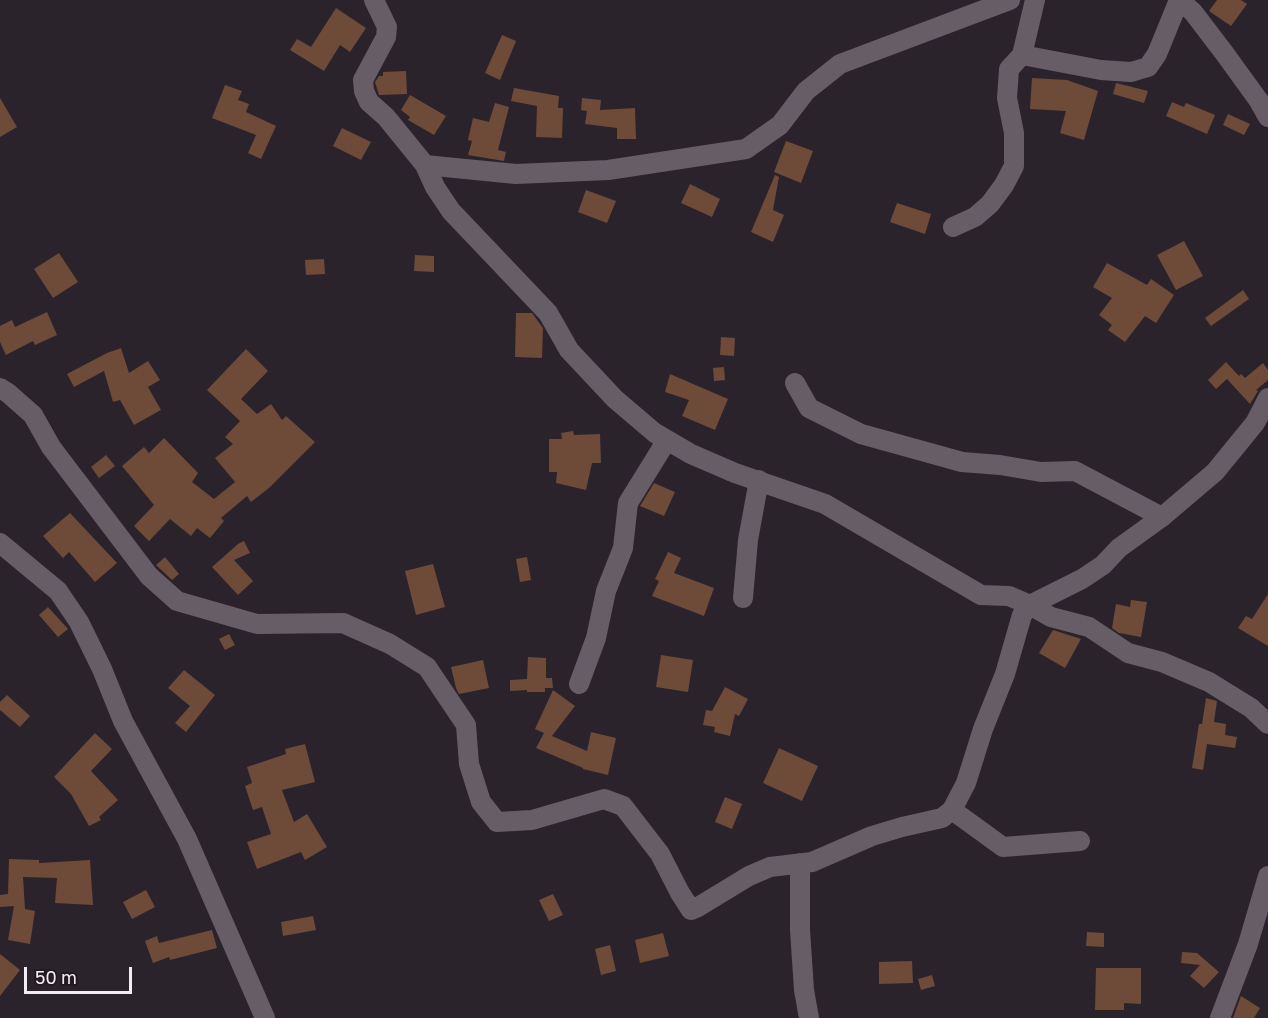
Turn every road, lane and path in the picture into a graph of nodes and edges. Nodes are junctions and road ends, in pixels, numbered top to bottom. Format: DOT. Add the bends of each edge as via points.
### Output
graph roads {
  1 [pos="374,0"];
  2 [pos="1010,0"];
  3 [pos="1035,0"];
  4 [pos="1179,0"];
  5 [pos="1022,55"];
  6 [pos="1268,117"];
  7 [pos="425,165"];
  8 [pos="953,226"];
  9 [pos="795,383"];
  10 [pos="0,387"];
  11 [pos="1268,398"];
  12 [pos="667,440"];
  13 [pos="759,480"];
  14 [pos="1162,517"];
  15 [pos="0,543"];
  16 [pos="743,598"];
  17 [pos="1030,605"];
  18 [pos="579,684"];
  19 [pos="1268,724"];
  20 [pos="952,810"];
  21 [pos="1080,841"];
  22 [pos="800,863"];
  23 [pos="1268,876"];
  24 [pos="265,1018"];
  25 [pos="809,1018"];
  26 [pos="1220,1018"];
  1 -- 7 [label="street" via="387,27 386,37 363,80 364,92"];
  2 -- 7 [label="street" via="840,64 806,91 780,125 746,149 608,170 516,174"];
  3 -- 5 [label="street"];
  4 -- 5 [label="street" via="1148,67 1131,72 1101,70"];
  4 -- 6 [label="street" via="1206,29"];
  5 -- 8 [label="street" via="1009,69 1007,84 1014,166 990,204 975,217"];
  7 -- 12 [label="street" via="451,211 548,313 569,350 615,399"];
  9 -- 14 [label="street" via="809,408 861,434 962,462 1041,472 1075,471"];
  10 -- 22 [label="street" via="33,416 51,447 149,576 177,601 257,624 343,623 390,644 427,667 466,725 469,764 481,802 497,822 532,820 604,800 623,806 660,854 691,910 759,871"];
  11 -- 14 [label="street" via="1256,423 1215,472"];
  12 -- 13 [label="street" via="691,454"];
  12 -- 18 [label="street" via="628,502 623,548"];
  13 -- 16 [label="street"];
  13 -- 17 [label="street" via="825,504 981,595 1009,596"];
  14 -- 17 [label="street" via="1119,548 1103,566"];
  15 -- 24 [label="street" via="58,591 79,622 123,721 187,839"];
  17 -- 19 [label="street" via="1051,617 1089,627 1128,652 1209,681"];
  17 -- 20 [label="street" via="1022,615 966,783"];
  20 -- 21 [label="street" via="1003,847"];
  20 -- 22 [label="street" via="942,818 872,836 812,862"];
  22 -- 25 [label="street" via="800,930"];
  23 -- 26 [label="street"];
}
